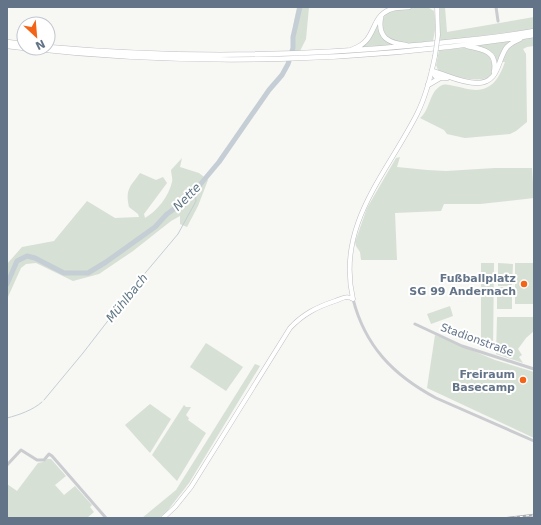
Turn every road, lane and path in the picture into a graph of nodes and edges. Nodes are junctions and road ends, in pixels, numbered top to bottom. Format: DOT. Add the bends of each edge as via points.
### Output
graph roads {
  1 [pos="409,7"];
  2 [pos="437,7"];
  3 [pos="496,7"];
  4 [pos="382,16"];
  5 [pos="498,21"];
  6 [pos="534,31"];
  7 [pos="534,35"];
  8 [pos="527,36"];
  9 [pos="415,45"];
  10 [pos="462,45"];
  11 [pos="56,48"];
  12 [pos="56,50"];
  13 [pos="346,51"];
  14 [pos="308,55"];
  15 [pos="279,56"];
  16 [pos="432,71"];
  17 [pos="494,75"];
  18 [pos="441,78"];
  19 [pos="451,78"];
  20 [pos="428,85"];
  21 [pos="350,286"];
  22 [pos="343,298"];
  23 [pos="352,299"];
  24 [pos="336,301"];
  25 [pos="415,324"];
  26 [pos="534,369"];
  27 [pos="534,441"];
  28 [pos="7,465"];
  29 [pos="106,518"];
  30 [pos="164,518"];
  1 -- 4 [label="highway" via="391,9"];
  2 -- 16 [label="main road, bridge" via="438,34"];
  3 -- 5 [label="street"];
  4 -- 9 [label="highway" via="381,30 386,39 398,44"];
  4 -- 13 [label="highway" via="366,42"];
  6 -- 9 [label="highway"];
  7 -- 8 [label="highway"];
  8 -- 10 [label="highway"];
  8 -- 17 [label="highway" via="506,48"];
  9 -- 13 [label="highway"];
  10 -- 14 [label="highway" via="394,52"];
  10 -- 17 [label="highway" via="480,48 489,53 495,63"];
  11 -- 15 [label="highway" via="153,54"];
  12 -- 15 [label="highway" via="145,57 230,59"];
  13 -- 14 [label="highway"];
  14 -- 15 [label="highway"];
  16 -- 18 [label="highway" via="434,76"];
  16 -- 19 [label="highway"];
  16 -- 20 [label="main road"];
  17 -- 19 [label="highway" via="479,83"];
  18 -- 19 [label="highway"];
  18 -- 20 [label="highway"];
  20 -- 21 [label="main road" via="414,120 368,198 356,226 349,255"];
  21 -- 22 [label="main road" via="349,292"];
  21 -- 23 [label="main road"];
  22 -- 23 [label="main road"];
  22 -- 24 [label="main road"];
  23 -- 24 [label="main road"];
  23 -- 27 [label="street" via="359,320 373,346 403,377 436,398"];
  24 -- 30 [label="main road" via="314,309 290,328 191,487"];
  25 -- 26 [label="street, Stadionstraße" via="464,347"];
  28 -- 29 [label="street" via="21,450 37,460 44,460 49,454"];
}
